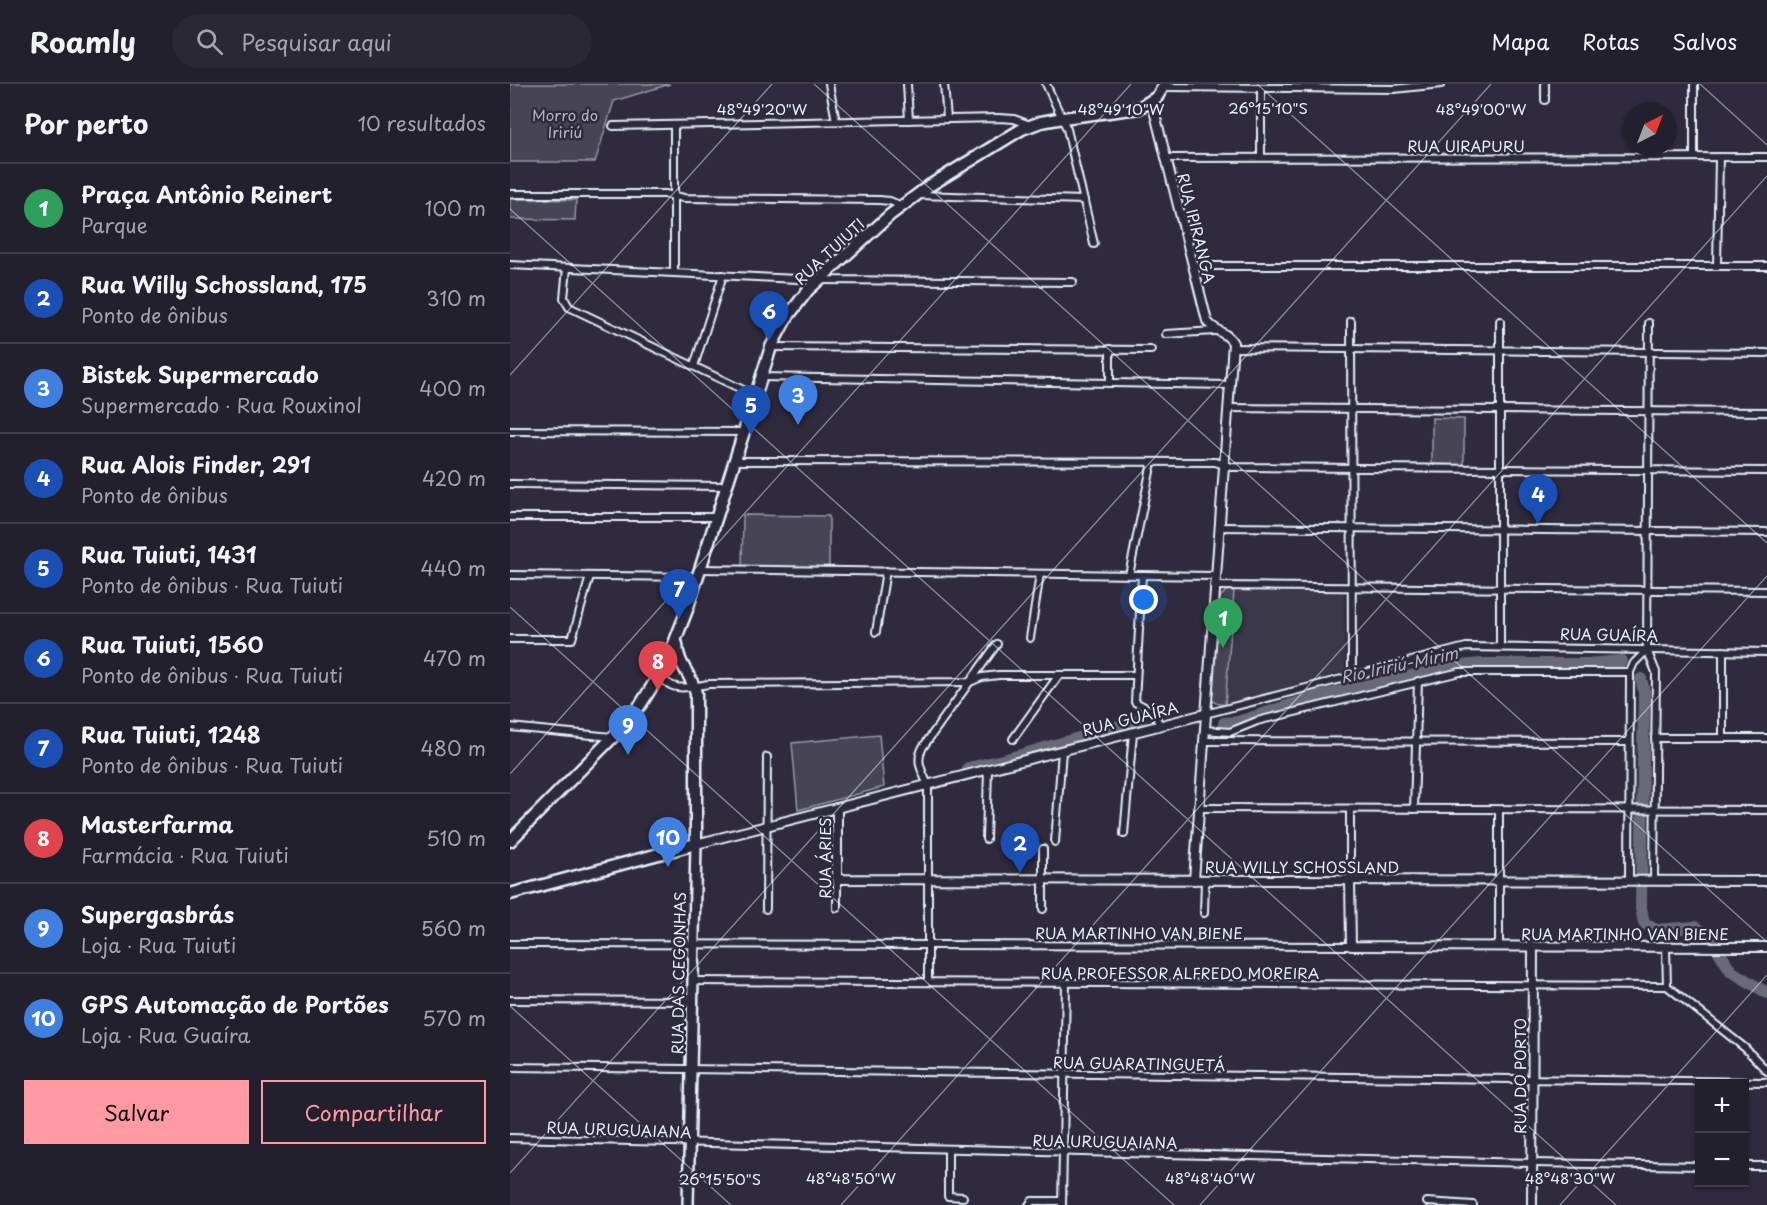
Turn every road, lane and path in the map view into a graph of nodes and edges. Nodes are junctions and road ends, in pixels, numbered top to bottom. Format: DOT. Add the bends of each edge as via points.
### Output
graph roads {
  1 [pos="829,84"];
  2 [pos="907,84"];
  3 [pos="944,84"];
  4 [pos="1046,84"];
  5 [pos="1442,84"];
  6 [pos="1545,84"];
  7 [pos="1694,84"];
  8 [pos="1165,86"];
  9 [pos="1310,86"];
  10 [pos="1261,88"];
  11 [pos="1545,100"];
  12 [pos="1152,102"];
  13 [pos="1064,118"];
  14 [pos="948,119"];
  15 [pos="909,120"];
  16 [pos="836,121"];
  17 [pos="674,125"];
  18 [pos="614,126"];
  19 [pos="1030,126"];
  20 [pos="1261,157"];
  21 [pos="1694,157"];
  22 [pos="1719,157"];
  23 [pos="1767,157"];
  24 [pos="1166,158"];
  25 [pos="510,194"];
  26 [pos="916,195"];
  27 [pos="674,197"];
  28 [pos="1084,200"];
  29 [pos="902,206"];
  30 [pos="1094,244"];
  31 [pos="510,265"];
  32 [pos="1193,266"];
  33 [pos="1716,266"];
  34 [pos="1767,266"];
  35 [pos="567,268"];
  36 [pos="674,273"];
  37 [pos="723,275"];
  38 [pos="819,280"];
  39 [pos="1073,282"];
  40 [pos="1351,321"];
  41 [pos="1500,321"];
  42 [pos="1649,323"];
  43 [pos="1215,331"];
  44 [pos="1166,334"];
  45 [pos="771,347"];
  46 [pos="1233,348"];
  47 [pos="1110,349"];
  48 [pos="1351,349"];
  49 [pos="1152,350"];
  50 [pos="1500,351"];
  51 [pos="1649,352"];
  52 [pos="1767,353"];
  53 [pos="694,366"];
  54 [pos="761,377"];
  55 [pos="1110,382"];
  56 [pos="1230,385"];
  57 [pos="756,396"];
  58 [pos="1228,408"];
  59 [pos="1352,409"];
  60 [pos="1500,410"];
  61 [pos="1648,411"];
  62 [pos="1767,412"];
  63 [pos="510,431"];
  64 [pos="745,432"];
  65 [pos="736,461"];
  66 [pos="1152,462"];
  67 [pos="1224,465"];
  68 [pos="1352,468"];
  69 [pos="1500,469"];
  70 [pos="1648,470"];
  71 [pos="1767,471"];
  72 [pos="510,484"];
  73 [pos="728,486"];
  74 [pos="510,517"];
  75 [pos="717,517"];
  76 [pos="1219,526"];
  77 [pos="1352,528"];
  78 [pos="1500,529"];
  79 [pos="1648,531"];
  80 [pos="1767,532"];
  81 [pos="886,572"];
  82 [pos="699,573"];
  83 [pos="1040,574"];
  84 [pos="510,575"];
  85 [pos="1130,575"];
  86 [pos="1143,575"];
  87 [pos="590,576"];
  88 [pos="1215,576"];
  89 [pos="1214,586"];
  90 [pos="1352,588"];
  91 [pos="1500,588"];
  92 [pos="1647,590"];
  93 [pos="1767,591"];
  94 [pos="876,632"];
  95 [pos="1030,638"];
  96 [pos="510,639"];
  97 [pos="677,641"];
  98 [pos="997,644"];
  99 [pos="1500,647"];
  100 [pos="1647,650"];
  101 [pos="1724,651"];
  102 [pos="1767,652"];
  103 [pos="686,672"];
  104 [pos="1630,672"];
  105 [pos="661,673"];
  106 [pos="1059,675"];
  107 [pos="1136,675"];
  108 [pos="1352,675"];
  109 [pos="1418,681"];
  110 [pos="970,682"];
  111 [pos="695,687"];
  112 [pos="1205,714"];
  113 [pos="1160,726"];
  114 [pos="510,727"];
  115 [pos="1204,730"];
  116 [pos="1133,733"];
  117 [pos="613,737"];
  118 [pos="1655,738"];
  119 [pos="1723,738"];
  120 [pos="1767,738"];
  121 [pos="1014,740"];
  122 [pos="1203,741"];
  123 [pos="1416,741"];
  124 [pos="1629,742"];
  125 [pos="1062,751"];
  126 [pos="767,757"];
  127 [pos="988,770"];
  128 [pos="928,785"];
  129 [pos="837,808"];
  130 [pos="1199,808"];
  131 [pos="1350,809"];
  132 [pos="1414,809"];
  133 [pos="1499,810"];
  134 [pos="1652,810"];
  135 [pos="1767,810"];
  136 [pos="1629,811"];
  137 [pos="767,826"];
  138 [pos="1124,834"];
  139 [pos="986,839"];
  140 [pos="510,841"];
  141 [pos="1055,842"];
  142 [pos="696,844"];
  143 [pos="1043,849"];
  144 [pos="837,879"];
  145 [pos="928,879"];
  146 [pos="1043,879"];
  147 [pos="1194,880"];
  148 [pos="1205,880"];
  149 [pos="1350,880"];
  150 [pos="1499,880"];
  151 [pos="1633,880"];
  152 [pos="1651,880"];
  153 [pos="1767,881"];
  154 [pos="510,894"];
  155 [pos="837,908"];
  156 [pos="766,909"];
  157 [pos="1042,909"];
  158 [pos="1204,913"];
  159 [pos="510,944"];
  160 [pos="694,945"];
  161 [pos="928,945"];
  162 [pos="1351,946"];
  163 [pos="1499,946"];
  164 [pos="1533,946"];
  165 [pos="1666,947"];
  166 [pos="1767,947"];
  167 [pos="693,981"];
  168 [pos="928,982"];
  169 [pos="1066,983"];
  170 [pos="1533,986"];
  171 [pos="1667,986"];
  172 [pos="510,1000"];
  173 [pos="692,1001"];
  174 [pos="510,1067"];
  175 [pos="691,1070"];
  176 [pos="1767,1071"];
  177 [pos="1065,1074"];
  178 [pos="1533,1079"];
  179 [pos="1767,1082"];
  180 [pos="510,1138"];
  181 [pos="689,1143"];
  182 [pos="948,1149"];
  183 [pos="1063,1152"];
  184 [pos="1533,1163"];
  185 [pos="1695,1166"];
  186 [pos="1749,1166"];
  187 [pos="1767,1167"];
  188 [pos="963,1197"];
  189 [pos="1427,1202"];
  190 [pos="1062,1203"];
  191 [pos="688,1205"];
  192 [pos="1029,1205"];
  193 [pos="1473,1205"];
  194 [pos="1532,1205"];
  1 -- 16 [label="street"];
  2 -- 15 [label="street"];
  3 -- 14 [label="street"];
  4 -- 13 [label="street"];
  5 -- 9 [label="street" via="1394,89"];
  6 -- 11 [label="street"];
  7 -- 21 [label="street"];
  8 -- 10 [label="street"];
  8 -- 12 [label="main road"];
  9 -- 10 [label="street"];
  10 -- 20 [label="street"];
  12 -- 13 [label="main road, RUA TUIUTI" via="1131,110"];
  12 -- 24 [label="street, RUA IPIRANGA"];
  13 -- 19 [label="main road, RUA TUIUTI"];
  13 -- 28 [label="street"];
  14 -- 15 [label="street"];
  14 -- 19 [label="street" via="1006,118"];
  15 -- 16 [label="street"];
  16 -- 17 [label="street"];
  17 -- 18 [label="street"];
  17 -- 27 [label="street"];
  19 -- 26 [label="main road, RUA TUIUTI"];
  20 -- 21 [label="street, RUA UIRAPURU"];
  20 -- 24 [label="street, RUA UIRAPURU"];
  21 -- 22 [label="street, RUA UIRAPURU"];
  22 -- 23 [label="street, RUA UIRAPURU"];
  22 -- 33 [label="street"];
  24 -- 32 [label="street, RUA IPIRANGA"];
  25 -- 27 [label="street"];
  26 -- 28 [label="street"];
  26 -- 29 [label="main road, RUA TUIUTI"];
  27 -- 29 [label="street" via="879,200"];
  27 -- 36 [label="street"];
  28 -- 30 [label="street"];
  29 -- 38 [label="main road, RUA TUIUTI"];
  31 -- 35 [label="street"];
  32 -- 33 [label="street"];
  32 -- 43 [label="street, RUA IPIRANGA" via="1207,321"];
  33 -- 34 [label="street"];
  35 -- 36 [label="street"];
  35 -- 53 [label="street" via="564,298 569,307"];
  36 -- 37 [label="street"];
  37 -- 38 [label="street"];
  37 -- 53 [label="street"];
  38 -- 39 [label="street"];
  38 -- 45 [label="main road, RUA TUIUTI" via="792,310"];
  40 -- 48 [label="street"];
  41 -- 50 [label="street"];
  42 -- 51 [label="street"];
  43 -- 44 [label="street"];
  43 -- 46 [label="street, RUA IPIRANGA" via="1229,336"];
  45 -- 47 [label="street"];
  45 -- 54 [label="main road, RUA TUIUTI"];
  46 -- 48 [label="street"];
  46 -- 56 [label="street"];
  47 -- 49 [label="street"];
  47 -- 55 [label="street"];
  48 -- 50 [label="street"];
  48 -- 59 [label="street"];
  50 -- 51 [label="street"];
  50 -- 60 [label="street"];
  51 -- 52 [label="street"];
  51 -- 61 [label="street"];
  53 -- 57 [label="street"];
  54 -- 55 [label="street"];
  54 -- 57 [label="main road, RUA TUIUTI"];
  55 -- 56 [label="street"];
  56 -- 58 [label="street"];
  57 -- 64 [label="main road, RUA TUIUTI"];
  58 -- 59 [label="street"];
  58 -- 67 [label="street"];
  59 -- 60 [label="street"];
  59 -- 68 [label="street"];
  60 -- 61 [label="street"];
  60 -- 69 [label="street"];
  61 -- 62 [label="street"];
  61 -- 70 [label="street"];
  63 -- 64 [label="street"];
  64 -- 65 [label="main road, RUA TUIUTI"];
  65 -- 66 [label="street"];
  65 -- 73 [label="main road, RUA TUIUTI"];
  66 -- 67 [label="street"];
  66 -- 85 [label="street"];
  67 -- 68 [label="street"];
  67 -- 76 [label="street"];
  68 -- 69 [label="street"];
  68 -- 77 [label="street"];
  69 -- 70 [label="street"];
  69 -- 78 [label="street"];
  70 -- 71 [label="street"];
  70 -- 79 [label="street"];
  72 -- 73 [label="street"];
  73 -- 75 [label="main road, RUA TUIUTI"];
  74 -- 75 [label="street"];
  75 -- 82 [label="main road, RUA TUIUTI"];
  76 -- 77 [label="street"];
  76 -- 88 [label="street"];
  77 -- 78 [label="street"];
  77 -- 90 [label="street"];
  78 -- 79 [label="street"];
  78 -- 91 [label="street"];
  79 -- 80 [label="street"];
  79 -- 92 [label="street"];
  81 -- 82 [label="street"];
  81 -- 83 [label="street"];
  81 -- 94 [label="street"];
  82 -- 87 [label="street"];
  82 -- 97 [label="main road, RUA TUIUTI"];
  83 -- 85 [label="street"];
  83 -- 95 [label="street"];
  84 -- 87 [label="street"];
  85 -- 86 [label="street"];
  86 -- 88 [label="street"];
  86 -- 107 [label="street"];
  87 -- 96 [label="street" via="572,639"];
  88 -- 89 [label="street"];
  89 -- 90 [label="street"];
  89 -- 112 [label="street"];
  90 -- 91 [label="street"];
  90 -- 108 [label="street"];
  91 -- 92 [label="street"];
  91 -- 99 [label="street"];
  92 -- 93 [label="street"];
  92 -- 100 [label="street"];
  97 -- 103 [label="main road" via="677,655"];
  97 -- 105 [label="main road, RUA TUIUTI"];
  98 -- 110 [label="street"];
  99 -- 100 [label="street, RUA GUAÍRA"];
  99 -- 108 [label="street, RUA GUAÍRA" via="1455,649"];
  100 -- 101 [label="street, RUA GUAÍRA"];
  100 -- 104 [label="street"];
  100 -- 118 [label="street" via="1656,672"];
  101 -- 102 [label="street, RUA GUAÍRA"];
  101 -- 119 [label="street"];
  103 -- 105 [label="main road" via="672,668"];
  103 -- 111 [label="main road, RUA DAS CEGONHAS"];
  104 -- 109 [label="street" via="1460,672"];
  104 -- 124 [label="street"];
  105 -- 111 [label="street" via="671,686"];
  105 -- 117 [label="main road, RUA TUIUTI"];
  106 -- 107 [label="street"];
  106 -- 110 [label="street" via="990,676"];
  106 -- 121 [label="street"];
  107 -- 113 [label="street" via="1135,702 1154,712"];
  108 -- 112 [label="street, RUA GUAÍRA"];
  109 -- 115 [label="street" via="1257,721 1235,731"];
  109 -- 123 [label="street"];
  110 -- 111 [label="street"];
  110 -- 128 [label="street" via="920,752 918,762"];
  111 -- 142 [label="main road, RUA DAS CEGONHAS"];
  112 -- 113 [label="street, RUA GUAÍRA"];
  112 -- 115 [label="street"];
  113 -- 116 [label="street, RUA GUAÍRA"];
  114 -- 117 [label="street"];
  115 -- 122 [label="street"];
  116 -- 125 [label="street, RUA GUAÍRA"];
  116 -- 138 [label="street"];
  117 -- 140 [label="main road, RUA TUIUTI"];
  118 -- 119 [label="street"];
  118 -- 134 [label="street"];
  119 -- 120 [label="street"];
  122 -- 123 [label="street"];
  122 -- 130 [label="street"];
  123 -- 124 [label="street"];
  123 -- 132 [label="street"];
  124 -- 136 [label="street"];
  125 -- 127 [label="street, RUA GUAÍRA"];
  125 -- 141 [label="street"];
  126 -- 137 [label="street"];
  127 -- 128 [label="street, RUA GUAÍRA"];
  127 -- 139 [label="street"];
  128 -- 129 [label="street, RUA GUAÍRA"];
  128 -- 145 [label="street"];
  129 -- 137 [label="street, RUA GUAÍRA"];
  129 -- 144 [label="street, RUA ÁRIES"];
  130 -- 131 [label="street"];
  130 -- 147 [label="street"];
  131 -- 132 [label="street"];
  131 -- 149 [label="street"];
  132 -- 133 [label="street"];
  133 -- 136 [label="street"];
  133 -- 150 [label="street"];
  134 -- 135 [label="street"];
  134 -- 136 [label="street"];
  134 -- 152 [label="street"];
  136 -- 151 [label="street"];
  137 -- 142 [label="street, RUA GUAÍRA"];
  137 -- 156 [label="street"];
  142 -- 154 [label="main road, RUA GUAÍRA"];
  142 -- 160 [label="main road, RUA DAS CEGONHAS"];
  143 -- 146 [label="street"];
  144 -- 145 [label="street, RUA WILLY SCHOSSLAND"];
  144 -- 155 [label="street, RUA ÁRIES"];
  145 -- 146 [label="street, RUA WILLY SCHOSSLAND"];
  145 -- 161 [label="street"];
  146 -- 147 [label="street, RUA WILLY SCHOSSLAND"];
  146 -- 157 [label="street"];
  147 -- 148 [label="street, RUA WILLY SCHOSSLAND"];
  148 -- 149 [label="street, RUA WILLY SCHOSSLAND"];
  148 -- 158 [label="street"];
  149 -- 150 [label="street, RUA WILLY SCHOSSLAND"];
  149 -- 162 [label="street"];
  150 -- 151 [label="street, RUA WILLY SCHOSSLAND"];
  150 -- 163 [label="street"];
  151 -- 152 [label="street, RUA WILLY SCHOSSLAND"];
  152 -- 153 [label="street, RUA WILLY SCHOSSLAND"];
  159 -- 160 [label="street, RUA MARTINHO VAN BIENE"];
  160 -- 161 [label="street, RUA MARTINHO VAN BIENE"];
  160 -- 167 [label="main road, RUA DAS CEGONHAS"];
  161 -- 162 [label="street, RUA MARTINHO VAN BIENE"];
  161 -- 168 [label="street"];
  162 -- 163 [label="street, RUA MARTINHO VAN BIENE"];
  163 -- 164 [label="street, RUA MARTINHO VAN BIENE"];
  164 -- 165 [label="street, RUA MARTINHO VAN BIENE"];
  164 -- 170 [label="street, RUA DO PORTO"];
  165 -- 166 [label="street, RUA MARTINHO VAN BIENE"];
  165 -- 171 [label="street"];
  167 -- 168 [label="street, RUA PROFESSOR ALFREDO MOREIRA"];
  167 -- 173 [label="main road, RUA DAS CEGONHAS"];
  168 -- 169 [label="street, RUA PROFESSOR ALFREDO MOREIRA"];
  169 -- 170 [label="street, RUA PROFESSOR ALFREDO MOREIRA"];
  169 -- 177 [label="street"];
  170 -- 171 [label="street, RUA PROFESSOR ALFREDO MOREIRA"];
  170 -- 178 [label="street, RUA DO PORTO"];
  171 -- 176 [label="street" via="1746,1048"];
  172 -- 173 [label="street"];
  173 -- 175 [label="main road, RUA DAS CEGONHAS"];
  174 -- 175 [label="street, RUA GUARATINGUETÁ"];
  175 -- 177 [label="street, RUA GUARATINGUETÁ"];
  175 -- 181 [label="main road, RUA DAS CEGONHAS"];
  177 -- 178 [label="street, RUA GUARATINGUETÁ"];
  177 -- 183 [label="street"];
  178 -- 179 [label="street, RUA GUARATINGUETÁ"];
  178 -- 184 [label="street, RUA DO PORTO"];
  180 -- 181 [label="street, RUA URUGUAIANA"];
  181 -- 182 [label="street, RUA URUGUAIANA"];
  181 -- 191 [label="main road, RUA DAS CEGONHAS"];
  182 -- 183 [label="street, RUA URUGUAIANA"];
  182 -- 188 [label="street" via="948,1196"];
  183 -- 184 [label="street, RUA URUGUAIANA"];
  183 -- 190 [label="street"];
  184 -- 185 [label="street, RUA URUGUAIANA"];
  184 -- 194 [label="street, RUA DO PORTO"];
  186 -- 187 [label="street"];
  189 -- 193 [label="street"];
  190 -- 192 [label="street" via="1032,1201"];
}
